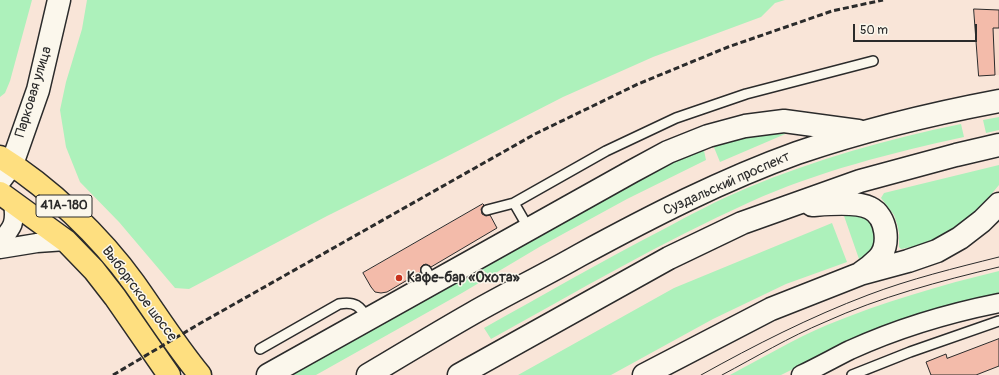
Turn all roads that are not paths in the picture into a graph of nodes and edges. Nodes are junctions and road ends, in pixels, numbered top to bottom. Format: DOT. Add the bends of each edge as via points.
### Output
graph roads {
  1 [pos="59,0"];
  2 [pos="873,61"];
  3 [pos="999,101"];
  4 [pos="864,131"];
  5 [pos="999,145"];
  6 [pos="4,167"];
  7 [pos="7,198"];
  8 [pos="514,203"];
  9 [pos="999,204"];
  10 [pos="788,207"];
  11 [pos="487,210"];
  12 [pos="529,229"];
  13 [pos="66,241"];
  14 [pos="0,242"];
  15 [pos="0,249"];
  16 [pos="860,274"];
  17 [pos="999,303"];
  18 [pos="368,319"];
  19 [pos="999,321"];
  20 [pos="260,349"];
  21 [pos="201,374"];
  22 [pos="169,375"];
  23 [pos="268,375"];
  24 [pos="368,375"];
  25 [pos="460,375"];
  26 [pos="644,375"];
  27 [pos="801,375"];
  28 [pos="852,375"];
  1 -- 6 [label="main road, Парковая улица" via="38,90"];
  2 -- 8 [label="lane" via="746,94 676,118 606,151"];
  3 -- 4 [label="main road, Суздальский проспект"];
  4 -- 12 [label="main road" via="784,121 745,126 708,136 668,152"];
  4 -- 24 [label="main road, Суздальский проспект" via="796,154 688,199 474,313"];
  5 -- 10 [label="main road" via="860,181"];
  6 -- 21 [label="main road, Выборгское шоссе / 41А-180" via="49,193 84,226 134,283 158,319"];
  7 -- 13 [label="main road, Выборгское шоссе / 41А-180"];
  7 -- 14 [label="street" via="15,216 13,228"];
  8 -- 11 [label="lane"];
  8 -- 12 [label="lane"];
  9 -- 16 [label="main road" via="971,230 937,250"];
  10 -- 16 [label="main road" via="860,205 878,214 884,224 884,247 879,258"];
  10 -- 25 [label="main road" via="742,223 669,258"];
  12 -- 18 [label="main road" via="424,280"];
  13 -- 15 [label="street" via="37,242"];
  13 -- 22 [label="main road, Выборгское шоссе / 41А-180" via="115,297"];
  16 -- 26 [label="main road" via="771,309"];
  17 -- 27 [label="street" via="964,310 908,328 852,350"];
  18 -- 20 [label="lane" via="356,305 348,302 339,304"];
  18 -- 23 [label="main road"];
  19 -- 28 [label="lane"];
}
